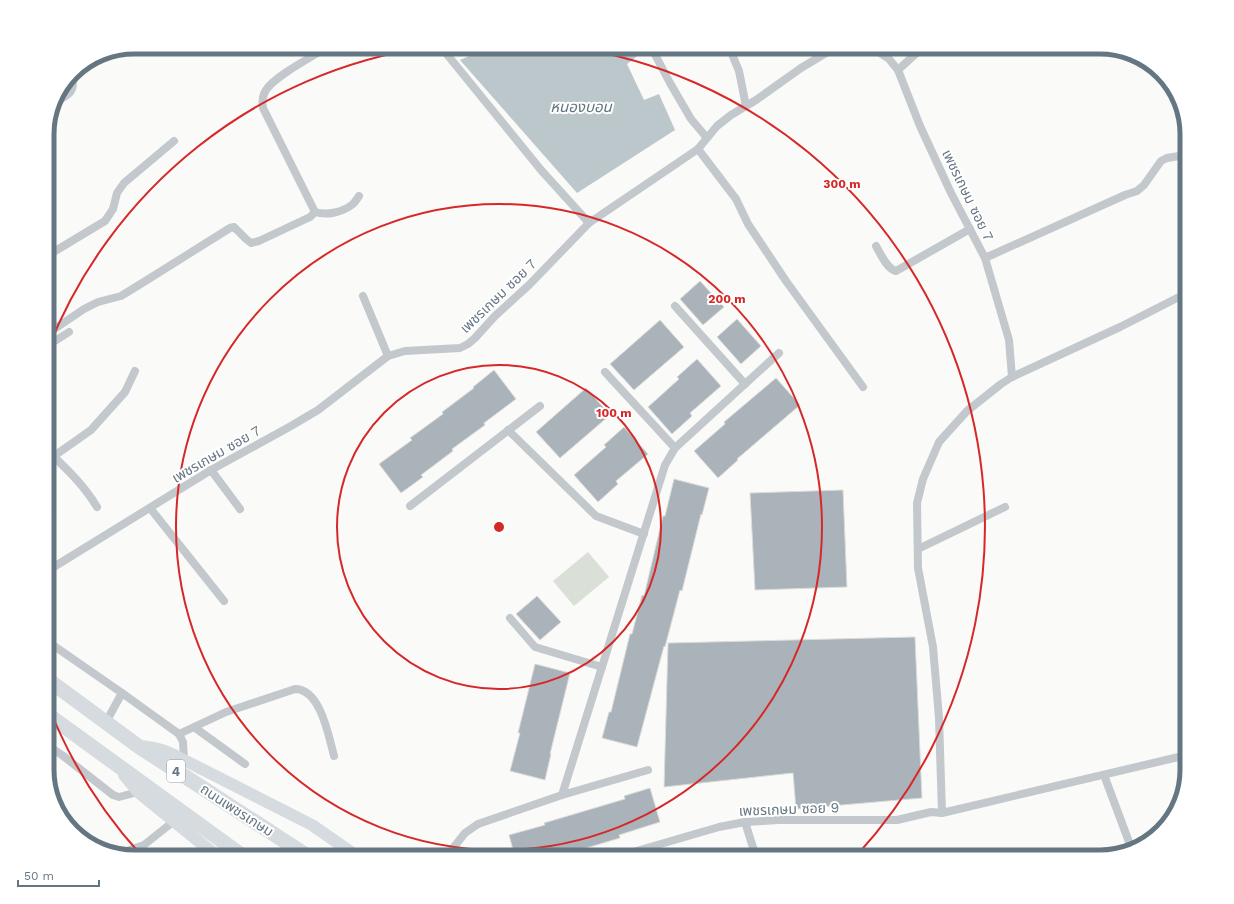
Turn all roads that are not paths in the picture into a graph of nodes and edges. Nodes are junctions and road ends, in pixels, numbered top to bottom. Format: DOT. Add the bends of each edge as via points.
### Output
graph roads {
  1 [pos="316,54"];
  2 [pos="447,54"];
  3 [pos="655,54"];
  4 [pos="732,54"];
  5 [pos="824,54"];
  6 [pos="882,54"];
  7 [pos="915,54"];
  8 [pos="898,70"];
  9 [pos="73,82"];
  10 [pos="62,98"];
  11 [pos="746,106"];
  12 [pos="707,138"];
  13 [pos="174,141"];
  14 [pos="698,149"];
  15 [pos="1180,156"];
  16 [pos="359,196"];
  17 [pos="315,212"];
  18 [pos="589,224"];
  19 [pos="970,229"];
  20 [pos="876,246"];
  21 [pos="54,256"];
  22 [pos="985,258"];
  23 [pos="363,296"];
  24 [pos="1180,297"];
  25 [pos="675,306"];
  26 [pos="54,329"];
  27 [pos="69,332"];
  28 [pos="54,342"];
  29 [pos="779,353"];
  30 [pos="388,356"];
  31 [pos="135,371"];
  32 [pos="605,372"];
  33 [pos="1012,377"];
  34 [pos="746,384"];
  35 [pos="863,386"];
  36 [pos="540,406"];
  37 [pos="508,430"];
  38 [pos="675,448"];
  39 [pos="54,455"];
  40 [pos="54,461"];
  41 [pos="210,470"];
  42 [pos="410,506"];
  43 [pos="97,507"];
  44 [pos="1005,507"];
  45 [pos="150,508"];
  46 [pos="240,509"];
  47 [pos="644,534"];
  48 [pos="918,549"];
  49 [pos="54,568"];
  50 [pos="224,601"];
  51 [pos="510,618"];
  52 [pos="54,646"];
  53 [pos="602,667"];
  54 [pos="54,684"];
  55 [pos="122,693"];
  56 [pos="54,719"];
  57 [pos="106,722"];
  58 [pos="194,727"];
  59 [pos="179,734"];
  60 [pos="138,746"];
  61 [pos="54,750"];
  62 [pos="334,756"];
  63 [pos="1180,757"];
  64 [pos="184,760"];
  65 [pos="113,762"];
  66 [pos="245,764"];
  67 [pos="648,770"];
  68 [pos="1104,775"];
  69 [pos="138,792"];
  70 [pos="562,795"];
  71 [pos="942,813"];
  72 [pos="174,821"];
  73 [pos="745,822"];
  74 [pos="1130,844"];
  75 [pos="131,850"];
  76 [pos="209,850"];
  77 [pos="234,850"];
  78 [pos="298,850"];
  79 [pos="348,850"];
  80 [pos="452,850"];
  81 [pos="640,850"];
  82 [pos="754,850"];
  1 -- 17 [label="street" via="271,84 265,91 262,103 265,114"];
  2 -- 18 [label="street" via="541,170"];
  3 -- 12 [label="street" via="691,118"];
  4 -- 11 [label="street" via="739,70"];
  5 -- 11 [label="street, เพชรเกษม ซอย 7"];
  6 -- 8 [label="street, เพชรเกษม ซอย 7" via="890,59"];
  7 -- 8 [label="street"];
  8 -- 19 [label="street, เพชรเกษม ซอย 7" via="920,126"];
  9 -- 10 [label="street" via="72,90"];
  11 -- 12 [label="street, เพชรเกษม ซอย 7" via="717,126"];
  12 -- 14 [label="street, เพชรเกษม ซอย 7"];
  13 -- 21 [label="street" via="124,183 105,221"];
  14 -- 18 [label="street, เพชรเกษม ซอย 7"];
  14 -- 35 [label="street" via="736,199 748,224 786,281"];
  15 -- 22 [label="street" via="1161,161 1137,191"];
  16 -- 17 [label="street" via="352,204 335,213 323,215"];
  17 -- 26 [label="street" via="310,217 251,243 234,227 230,228 121,296 98,302"];
  18 -- 30 [label="street, เพชรเกษม ซอย 7" via="468,344 460,348 405,351"];
  19 -- 20 [label="street" via="896,271 889,267"];
  19 -- 22 [label="street, เพชรเกษม ซอย 7"];
  22 -- 33 [label="street, เพชรเกษม ซอย 7" via="1009,340"];
  23 -- 30 [label="street"];
  24 -- 33 [label="street"];
  25 -- 34 [label="street"];
  27 -- 28 [label="street"];
  29 -- 34 [label="street"];
  30 -- 41 [label="street, เพชรเกษม ซอย 7" via="318,410"];
  31 -- 39 [label="street" via="125,392 91,430"];
  32 -- 38 [label="street"];
  33 -- 48 [label="street" via="968,411 939,442 923,479 917,503"];
  34 -- 38 [label="street"];
  36 -- 37 [label="street"];
  37 -- 42 [label="street"];
  37 -- 47 [label="street" via="596,516"];
  38 -- 47 [label="street" via="665,465"];
  40 -- 43 [label="street" via="73,475 90,494"];
  41 -- 45 [label="street, เพชรเกษม ซอย 7"];
  41 -- 46 [label="street"];
  44 -- 48 [label="street"];
  45 -- 49 [label="street, เพชรเกษม ซอย 7"];
  45 -- 50 [label="street"];
  47 -- 53 [label="street"];
  48 -- 71 [label="street" via="918,568 933,647 940,718"];
  51 -- 53 [label="street" via="535,647"];
  52 -- 55 [label="street"];
  53 -- 70 [label="street"];
  54 -- 57 [label="highway, ถนนเพชรเกษม / 4"];
  55 -- 57 [label="street"];
  55 -- 59 [label="street"];
  56 -- 65 [label="highway, 4"];
  57 -- 60 [label="highway, ถนนเพชรเกษม / 4"];
  58 -- 59 [label="street"];
  58 -- 62 [label="street" via="226,712 300,689 314,701 322,714"];
  58 -- 66 [label="street"];
  59 -- 64 [label="street" via="183,742"];
  60 -- 64 [label="main road, 4" via="165,750"];
  60 -- 78 [label="highway, ถนนเพชรเกษม / 4"];
  61 -- 69 [label="street" via="113,795 119,798"];
  63 -- 68 [label="street, เพชรเกษม ซอย 9"];
  64 -- 79 [label="main road, 4" via="312,825"];
  65 -- 69 [label="main road, 4"];
  65 -- 77 [label="highway, 4"];
  67 -- 70 [label="street"];
  68 -- 71 [label="street, เพชรเกษม ซอย 9"];
  68 -- 74 [label="street"];
  69 -- 72 [label="main road, 4"];
  70 -- 80 [label="street" via="478,824 465,833"];
  71 -- 73 [label="street, เพชรเกษม ซอย 9" via="931,812 897,820"];
  72 -- 75 [label="street" via="144,845"];
  72 -- 76 [label="main road, 4"];
  73 -- 81 [label="street, เพชรเกษม ซอย 9"];
  73 -- 82 [label="street"];
}
